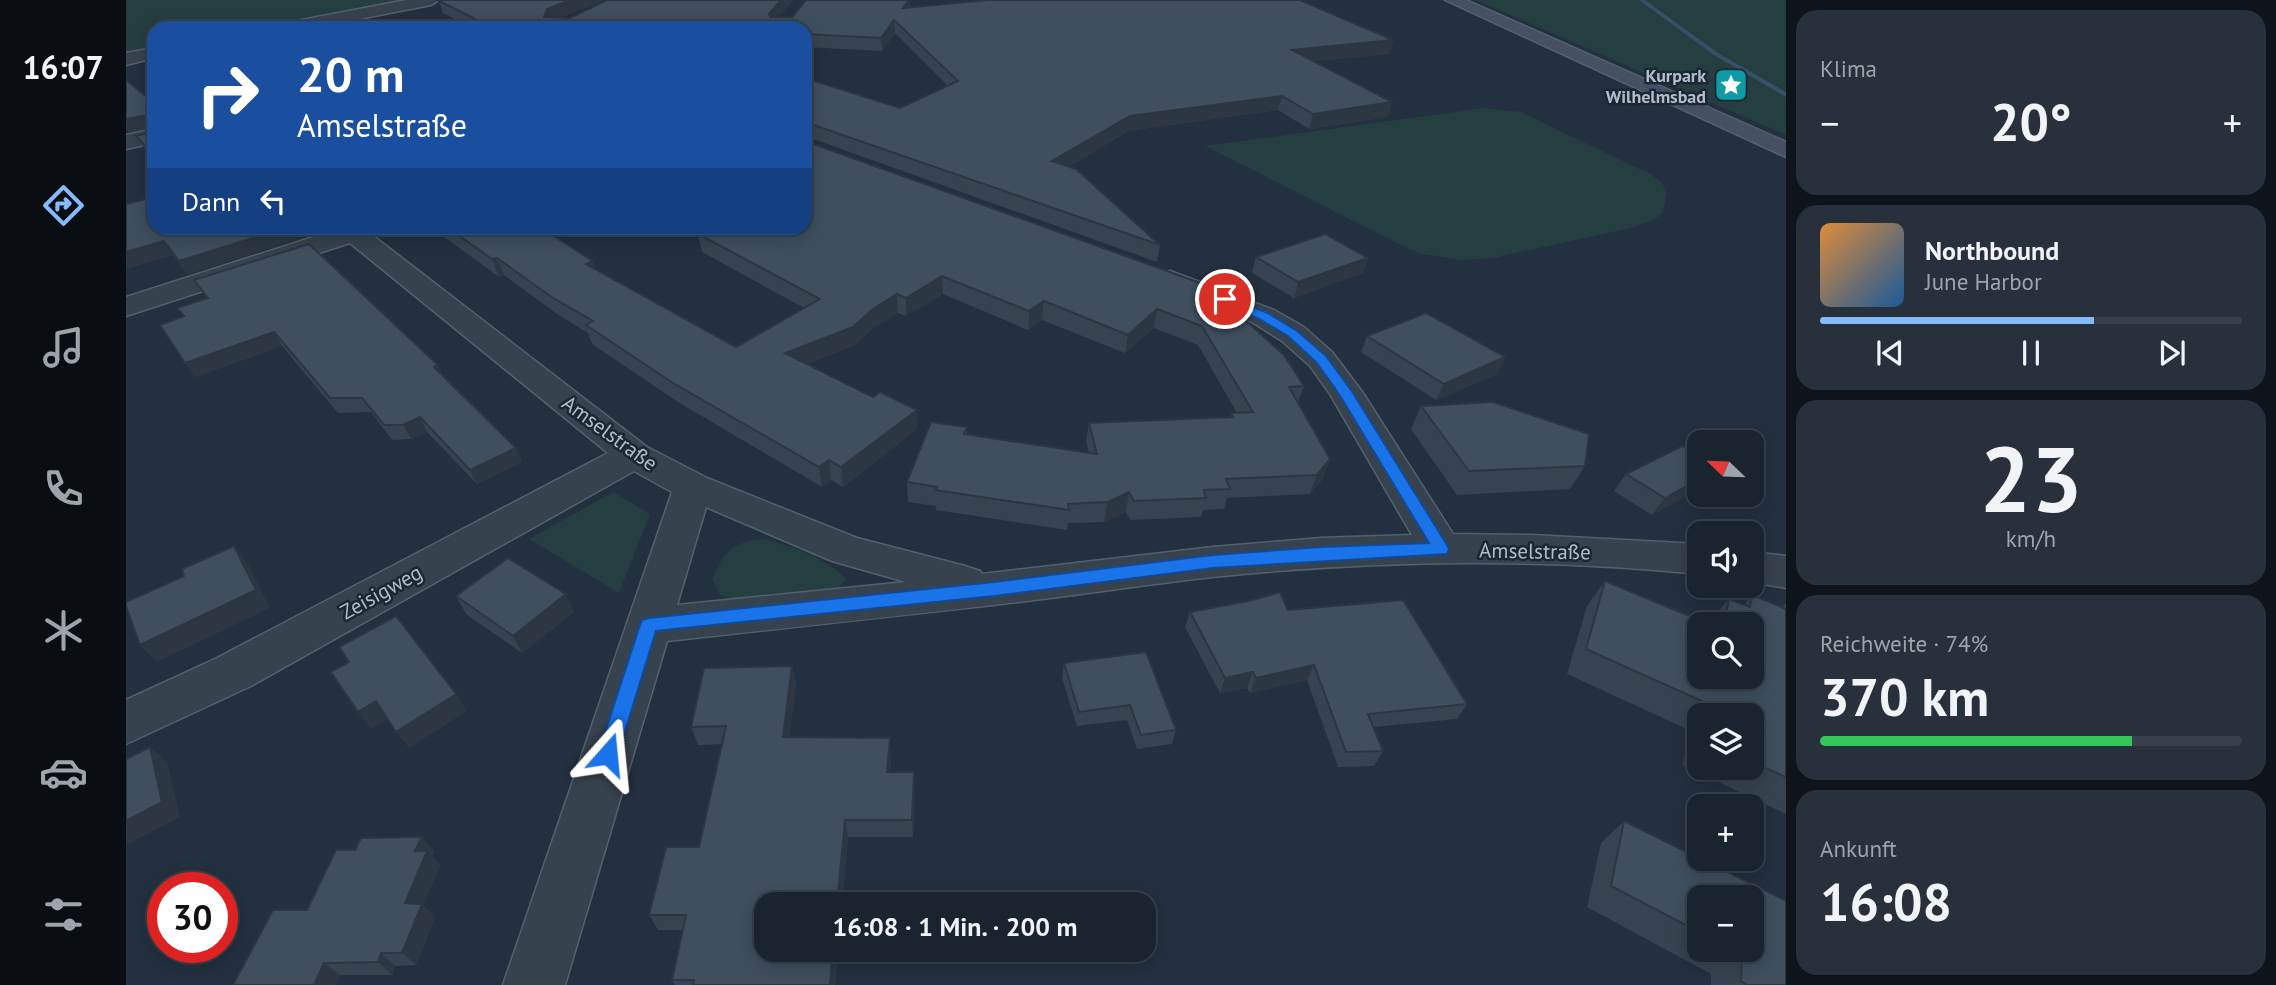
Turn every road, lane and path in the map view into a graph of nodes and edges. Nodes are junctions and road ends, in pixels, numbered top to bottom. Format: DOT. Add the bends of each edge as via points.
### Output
graph roads {
  1 [pos="431,0"];
  2 [pos="1453,0"];
  3 [pos="322,21"];
  4 [pos="147,138"];
  5 [pos="126,142"];
  6 [pos="1786,150"];
  7 [pos="335,235"];
  8 [pos="356,235"];
  9 [pos="1150,273"];
  10 [pos="126,307"];
  11 [pos="634,455"];
  12 [pos="693,487"];
  13 [pos="1441,549"];
  14 [pos="1687,558"];
  15 [pos="1764,569"];
  16 [pos="1786,572"];
  17 [pos="994,589"];
  18 [pos="649,625"];
  19 [pos="126,723"];
  20 [pos="534,985"];
  1 -- 3 [label="street"];
  2 -- 6 [label="main road"];
  4 -- 5 [label="street"];
  7 -- 10 [label="street"];
  8 -- 11 [label="street, Amselstraße"];
  9 -- 13 [label="street" via="1263,316 1321,359"];
  11 -- 12 [label="street, Amselstraße"];
  11 -- 19 [label="street, Zeisigweg" via="234,672"];
  12 -- 17 [label="street, Amselstraße" via="847,550"];
  12 -- 18 [label="street"];
  13 -- 14 [label="street, Amselstraße"];
  13 -- 17 [label="street, Amselstraße" via="1213,562"];
  15 -- 16 [label="street"];
  17 -- 18 [label="street, Amselstraße"];
  18 -- 20 [label="street"];
}
